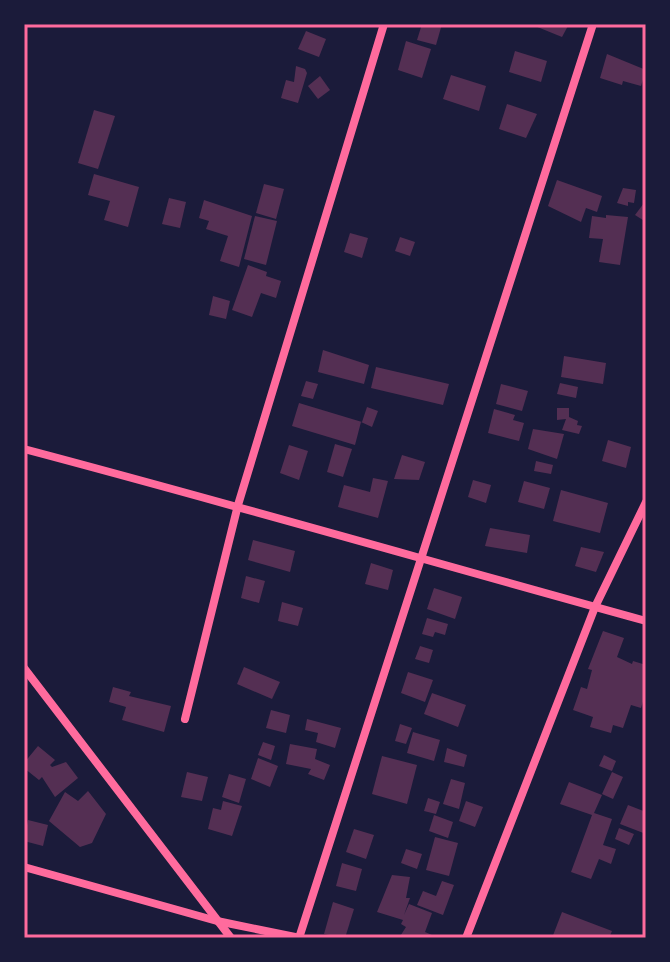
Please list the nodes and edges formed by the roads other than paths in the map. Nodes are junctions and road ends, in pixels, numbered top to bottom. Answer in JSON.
{"nodes":[{"id":1,"x":384,"y":24,"type":"edge"},
{"id":2,"x":593,"y":24,"type":"edge"},
{"id":3,"x":24,"y":449,"type":"edge"},
{"id":4,"x":646,"y":502,"type":"edge"},
{"id":5,"x":238,"y":505,"type":"junction"},
{"id":6,"x":422,"y":560,"type":"junction"},
{"id":7,"x":595,"y":607,"type":"junction"},
{"id":8,"x":646,"y":621,"type":"edge"},
{"id":9,"x":24,"y":668,"type":"edge"},
{"id":10,"x":185,"y":719,"type":"dead end"},
{"id":11,"x":24,"y":867,"type":"edge"},
{"id":12,"x":217,"y":921,"type":"junction"},
{"id":13,"x":231,"y":938,"type":"edge"},
{"id":14,"x":300,"y":938,"type":"edge"},
{"id":15,"x":466,"y":938,"type":"edge"}],
"edges":[{"from":1,"to":5,"type":"street"},
{"from":2,"to":6,"type":"street"},
{"from":3,"to":5,"type":"street"},
{"from":4,"to":7,"type":"street"},
{"from":5,"to":6,"type":"street"},
{"from":5,"to":10,"type":"street"},
{"from":6,"to":7,"type":"street"},
{"from":6,"to":14,"type":"street"},
{"from":7,"to":8,"type":"street"},
{"from":7,"to":15,"type":"street"},
{"from":9,"to":12,"type":"street"},
{"from":11,"to":12,"type":"street"},
{"from":12,"to":13,"type":"street"},
{"from":12,"to":14,"type":"street"}]}
